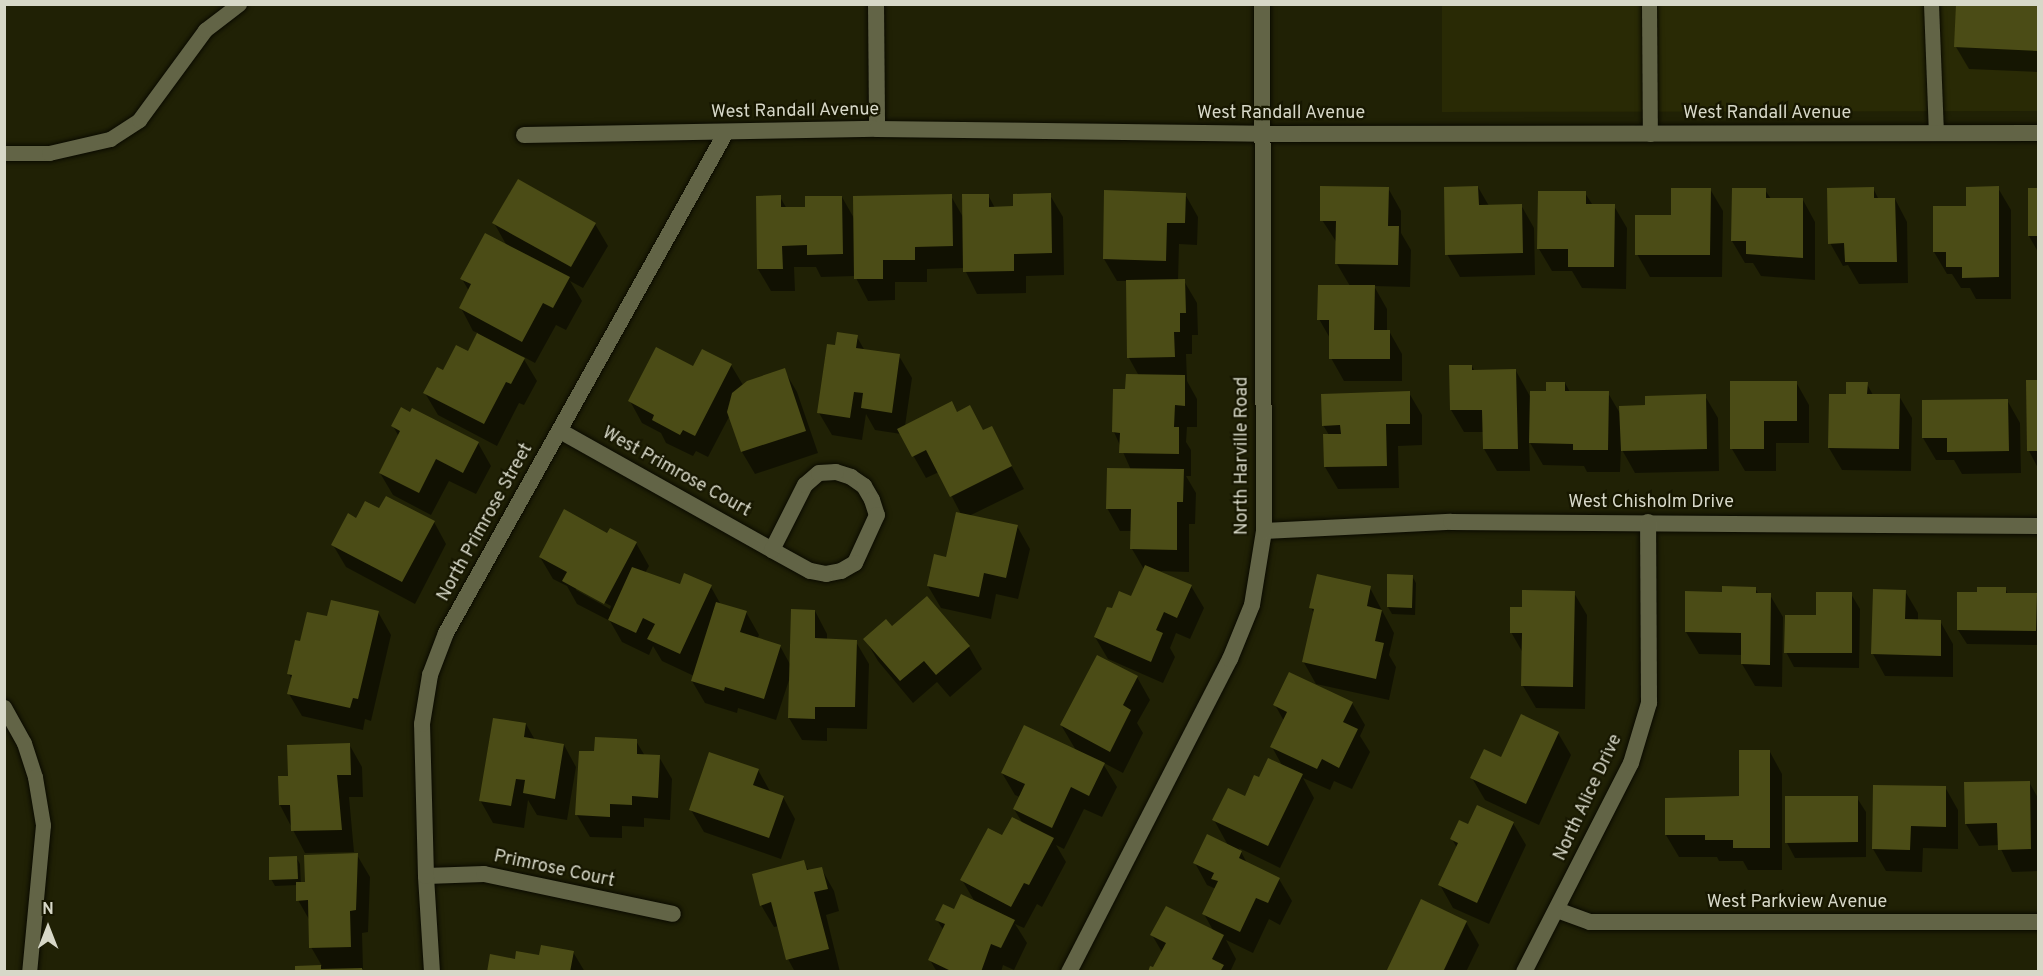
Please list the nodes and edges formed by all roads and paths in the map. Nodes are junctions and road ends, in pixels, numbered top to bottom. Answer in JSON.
{"nodes":[{"id":1,"x":239,"y":4,"type":"edge"},
{"id":2,"x":876,"y":4,"type":"edge"},
{"id":3,"x":1262,"y":4,"type":"edge"},
{"id":4,"x":1649,"y":4,"type":"edge"},
{"id":5,"x":1931,"y":4,"type":"edge"},
{"id":6,"x":877,"y":129,"type":"junction"},
{"id":7,"x":1936,"y":133,"type":"junction"},
{"id":8,"x":2038,"y":133,"type":"edge"},
{"id":9,"x":725,"y":134,"type":"junction"},
{"id":10,"x":1262,"y":134,"type":"junction"},
{"id":11,"x":1650,"y":134,"type":"junction"},
{"id":12,"x":524,"y":135,"type":"dead end"},
{"id":13,"x":4,"y":153,"type":"edge"},
{"id":14,"x":560,"y":431,"type":"junction"},
{"id":15,"x":1648,"y":522,"type":"junction"},
{"id":16,"x":2038,"y":526,"type":"edge"},
{"id":17,"x":1264,"y":531,"type":"junction"},
{"id":18,"x":772,"y":550,"type":"junction"},
{"id":19,"x":4,"y":707,"type":"edge"},
{"id":20,"x":426,"y":876,"type":"junction"},
{"id":21,"x":1557,"y":910,"type":"junction"},
{"id":22,"x":673,"y":914,"type":"dead end"},
{"id":23,"x":2038,"y":922,"type":"edge"},
{"id":24,"x":29,"y":972,"type":"edge"},
{"id":25,"x":432,"y":972,"type":"edge"},
{"id":26,"x":1069,"y":972,"type":"edge"},
{"id":27,"x":1524,"y":972,"type":"edge"}],
"edges":[{"from":1,"to":13,"type":"lane"},
{"from":2,"to":6,"type":"street"},
{"from":3,"to":10,"type":"street","name":"North Harville Road"},
{"from":4,"to":11,"type":"lane"},
{"from":5,"to":7,"type":"lane"},
{"from":6,"to":9,"type":"street","name":"West Randall Avenue"},
{"from":6,"to":10,"type":"street","name":"West Randall Avenue"},
{"from":7,"to":8,"type":"street","name":"West Randall Avenue"},
{"from":7,"to":11,"type":"street","name":"West Randall Avenue"},
{"from":9,"to":12,"type":"street","name":"West Randall Avenue"},
{"from":9,"to":14,"type":"street","name":"North Primrose Street"},
{"from":10,"to":11,"type":"street","name":"West Randall Avenue"},
{"from":10,"to":17,"type":"street","name":"North Harville Road"},
{"from":14,"to":18,"type":"street","name":"West Primrose Court"},
{"from":14,"to":20,"type":"street","name":"North Primrose Street"},
{"from":15,"to":16,"type":"street","name":"West Chisholm Drive"},
{"from":15,"to":17,"type":"street","name":"West Chisholm Drive"},
{"from":15,"to":21,"type":"street","name":"North Alice Drive"},
{"from":17,"to":26,"type":"street","name":"North Harville Road"},
{"from":18,"to":18,"type":"street","name":"West Primrose Court"},
{"from":19,"to":24,"type":"lane"},
{"from":20,"to":22,"type":"street","name":"Primrose Court"},
{"from":20,"to":25,"type":"street","name":"North Primrose Street"},
{"from":21,"to":23,"type":"street","name":"West Parkview Avenue"},
{"from":21,"to":27,"type":"street","name":"North Alice Drive"}]}
